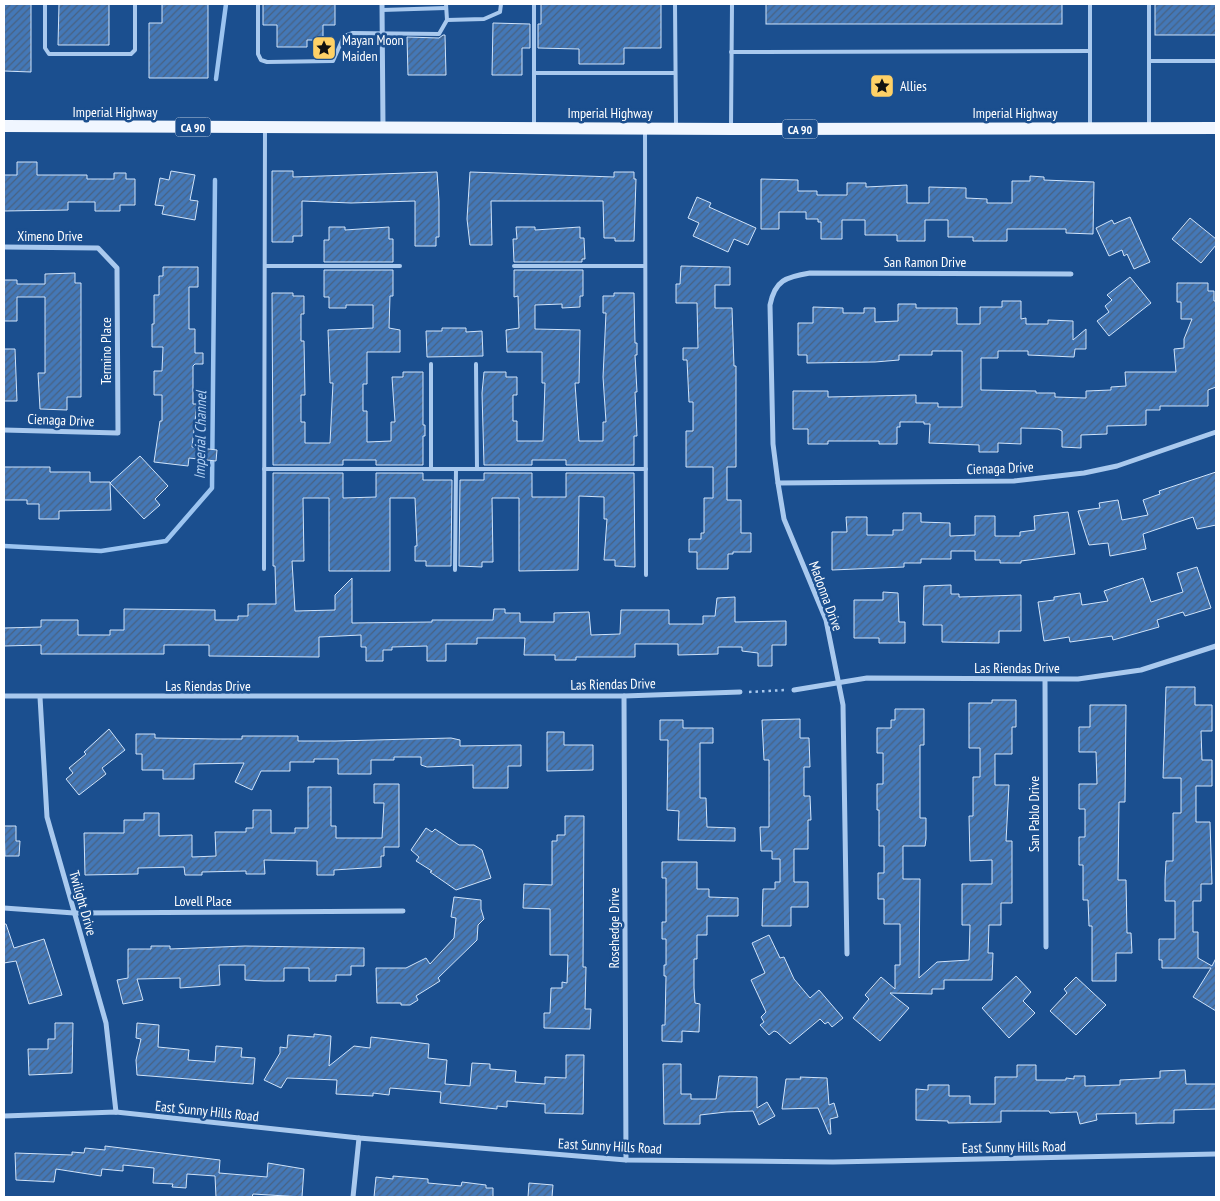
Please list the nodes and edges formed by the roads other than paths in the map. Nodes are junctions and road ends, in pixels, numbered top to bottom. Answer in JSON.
{"nodes":[{"id":1,"x":45,"y":4,"type":"edge"},
{"id":2,"x":135,"y":4,"type":"edge"},
{"id":3,"x":258,"y":4,"type":"edge"},
{"id":4,"x":501,"y":4,"type":"edge"},
{"id":5,"x":534,"y":4,"type":"edge"},
{"id":6,"x":675,"y":4,"type":"edge"},
{"id":7,"x":732,"y":4,"type":"edge"},
{"id":8,"x":1090,"y":4,"type":"edge"},
{"id":9,"x":1149,"y":4,"type":"edge"},
{"id":10,"x":446,"y":6,"type":"edge"},
{"id":11,"x":382,"y":7,"type":"edge"},
{"id":12,"x":447,"y":20,"type":"junction"},
{"id":13,"x":382,"y":33,"type":"junction"},
{"id":14,"x":1090,"y":51,"type":"junction"},
{"id":15,"x":731,"y":52,"type":"junction"},
{"id":16,"x":1149,"y":61,"type":"junction"},
{"id":17,"x":1216,"y":61,"type":"edge"},
{"id":18,"x":535,"y":73,"type":"junction"},
{"id":19,"x":675,"y":73,"type":"junction"},
{"id":20,"x":4,"y":126,"type":"edge"},
{"id":21,"x":265,"y":127,"type":"junction"},
{"id":22,"x":383,"y":127,"type":"junction"},
{"id":23,"x":534,"y":128,"type":"junction"},
{"id":24,"x":645,"y":128,"type":"junction"},
{"id":25,"x":676,"y":128,"type":"junction"},
{"id":26,"x":1090,"y":128,"type":"junction"},
{"id":27,"x":1149,"y":128,"type":"junction"},
{"id":28,"x":1216,"y":128,"type":"edge"},
{"id":29,"x":731,"y":129,"type":"junction"},
{"id":30,"x":4,"y":248,"type":"edge"},
{"id":31,"x":265,"y":266,"type":"junction"},
{"id":32,"x":400,"y":266,"type":"dead end"},
{"id":33,"x":514,"y":266,"type":"dead end"},
{"id":34,"x":645,"y":266,"type":"junction"},
{"id":35,"x":117,"y":268,"type":"joint"},
{"id":36,"x":1071,"y":274,"type":"dead end"},
{"id":37,"x":781,"y":281,"type":"joint"},
{"id":38,"x":432,"y":364,"type":"dead end"},
{"id":39,"x":476,"y":364,"type":"dead end"},
{"id":40,"x":4,"y":430,"type":"edge"},
{"id":41,"x":1216,"y":432,"type":"edge"},
{"id":42,"x":118,"y":433,"type":"joint"},
{"id":43,"x":264,"y":469,"type":"junction"},
{"id":44,"x":432,"y":469,"type":"junction"},
{"id":45,"x":456,"y":469,"type":"junction"},
{"id":46,"x":477,"y":469,"type":"junction"},
{"id":47,"x":646,"y":469,"type":"junction"},
{"id":48,"x":778,"y":483,"type":"junction"},
{"id":49,"x":264,"y":569,"type":"dead end"},
{"id":50,"x":455,"y":570,"type":"dead end"},
{"id":51,"x":646,"y":575,"type":"dead end"},
{"id":52,"x":1216,"y":646,"type":"edge"},
{"id":53,"x":1045,"y":680,"type":"junction"},
{"id":54,"x":839,"y":682,"type":"junction"},
{"id":55,"x":794,"y":690,"type":"road end"},
{"id":56,"x":740,"y":692,"type":"road end"},
{"id":57,"x":4,"y":696,"type":"edge"},
{"id":58,"x":624,"y":696,"type":"junction"},
{"id":59,"x":40,"y":697,"type":"junction"},
{"id":60,"x":4,"y":908,"type":"edge"},
{"id":61,"x":403,"y":911,"type":"dead end"},
{"id":62,"x":74,"y":913,"type":"junction"},
{"id":63,"x":1046,"y":947,"type":"dead end"},
{"id":64,"x":847,"y":954,"type":"dead end"},
{"id":65,"x":116,"y":1112,"type":"junction"},
{"id":66,"x":4,"y":1116,"type":"edge"},
{"id":67,"x":359,"y":1138,"type":"junction"},
{"id":68,"x":1216,"y":1154,"type":"edge"},
{"id":69,"x":626,"y":1160,"type":"junction"},
{"id":70,"x":352,"y":1197,"type":"edge"}],
"edges":[{"from":1,"to":2,"type":"lane"},
{"from":3,"to":13,"type":"lane"},
{"from":4,"to":12,"type":"lane"},
{"from":5,"to":18,"type":"lane"},
{"from":6,"to":19,"type":"lane"},
{"from":7,"to":15,"type":"lane"},
{"from":8,"to":14,"type":"lane"},
{"from":9,"to":16,"type":"lane"},
{"from":10,"to":11,"type":"lane"},
{"from":10,"to":12,"type":"lane"},
{"from":11,"to":13,"type":"street"},
{"from":12,"to":13,"type":"lane"},
{"from":13,"to":22,"type":"street"},
{"from":14,"to":15,"type":"lane"},
{"from":14,"to":26,"type":"lane"},
{"from":15,"to":29,"type":"lane"},
{"from":16,"to":17,"type":"lane"},
{"from":16,"to":27,"type":"lane"},
{"from":18,"to":19,"type":"lane"},
{"from":18,"to":23,"type":"lane"},
{"from":19,"to":25,"type":"lane"},
{"from":20,"to":21,"type":"main road","name":"Imperial Highway","number":"CA 90"},
{"from":21,"to":22,"type":"main road","name":"Imperial Highway","number":"CA 90"},
{"from":21,"to":31,"type":"lane"},
{"from":22,"to":23,"type":"main road","name":"Imperial Highway","number":"CA 90"},
{"from":23,"to":24,"type":"main road","name":"Imperial Highway","number":"CA 90"},
{"from":24,"to":25,"type":"main road","name":"Imperial Highway","number":"CA 90"},
{"from":24,"to":34,"type":"lane"},
{"from":25,"to":29,"type":"main road","name":"Imperial Highway","number":"CA 90"},
{"from":26,"to":27,"type":"main road","name":"Imperial Highway","number":"CA 90"},
{"from":26,"to":29,"type":"main road","name":"Imperial Highway","number":"CA 90"},
{"from":27,"to":28,"type":"main road","name":"Imperial Highway","number":"CA 90"},
{"from":30,"to":35,"type":"street","name":"Ximeno Drive"},
{"from":31,"to":32,"type":"lane"},
{"from":31,"to":43,"type":"lane"},
{"from":33,"to":34,"type":"lane"},
{"from":34,"to":47,"type":"lane"},
{"from":35,"to":42,"type":"street","name":"Termino Place"},
{"from":36,"to":37,"type":"street","name":"San Ramon Drive"},
{"from":37,"to":48,"type":"street","name":"Madonna Drive"},
{"from":38,"to":44,"type":"lane"},
{"from":39,"to":46,"type":"lane"},
{"from":40,"to":42,"type":"street","name":"Cienaga Drive"},
{"from":41,"to":48,"type":"street","name":"Cienaga Drive"},
{"from":43,"to":44,"type":"lane"},
{"from":43,"to":49,"type":"lane"},
{"from":44,"to":45,"type":"lane"},
{"from":45,"to":46,"type":"lane"},
{"from":45,"to":50,"type":"lane"},
{"from":46,"to":47,"type":"lane"},
{"from":47,"to":51,"type":"lane"},
{"from":48,"to":54,"type":"street","name":"Madonna Drive"},
{"from":52,"to":53,"type":"street","name":"Las Riendas Drive"},
{"from":53,"to":54,"type":"street","name":"Las Riendas Drive"},
{"from":53,"to":63,"type":"street","name":"San Pablo Drive"},
{"from":54,"to":55,"type":"street","name":"Las Riendas Drive"},
{"from":54,"to":64,"type":"street","name":"Madonna Drive"},
{"from":56,"to":58,"type":"street","name":"Las Riendas Drive"},
{"from":57,"to":59,"type":"street","name":"Las Riendas Drive"},
{"from":58,"to":59,"type":"street","name":"Las Riendas Drive"},
{"from":58,"to":69,"type":"street","name":"Rosehedge Drive"},
{"from":59,"to":62,"type":"street","name":"Twilight Drive"},
{"from":60,"to":62,"type":"street","name":"Lovell Place"},
{"from":61,"to":62,"type":"street","name":"Lovell Place"},
{"from":62,"to":65,"type":"street","name":"Twilight Drive"},
{"from":65,"to":66,"type":"street","name":"East Sunny Hills Road"},
{"from":65,"to":67,"type":"street","name":"East Sunny Hills Road"},
{"from":67,"to":69,"type":"street","name":"East Sunny Hills Road"},
{"from":67,"to":70,"type":"street"},
{"from":68,"to":69,"type":"street","name":"East Sunny Hills Road"}]}
